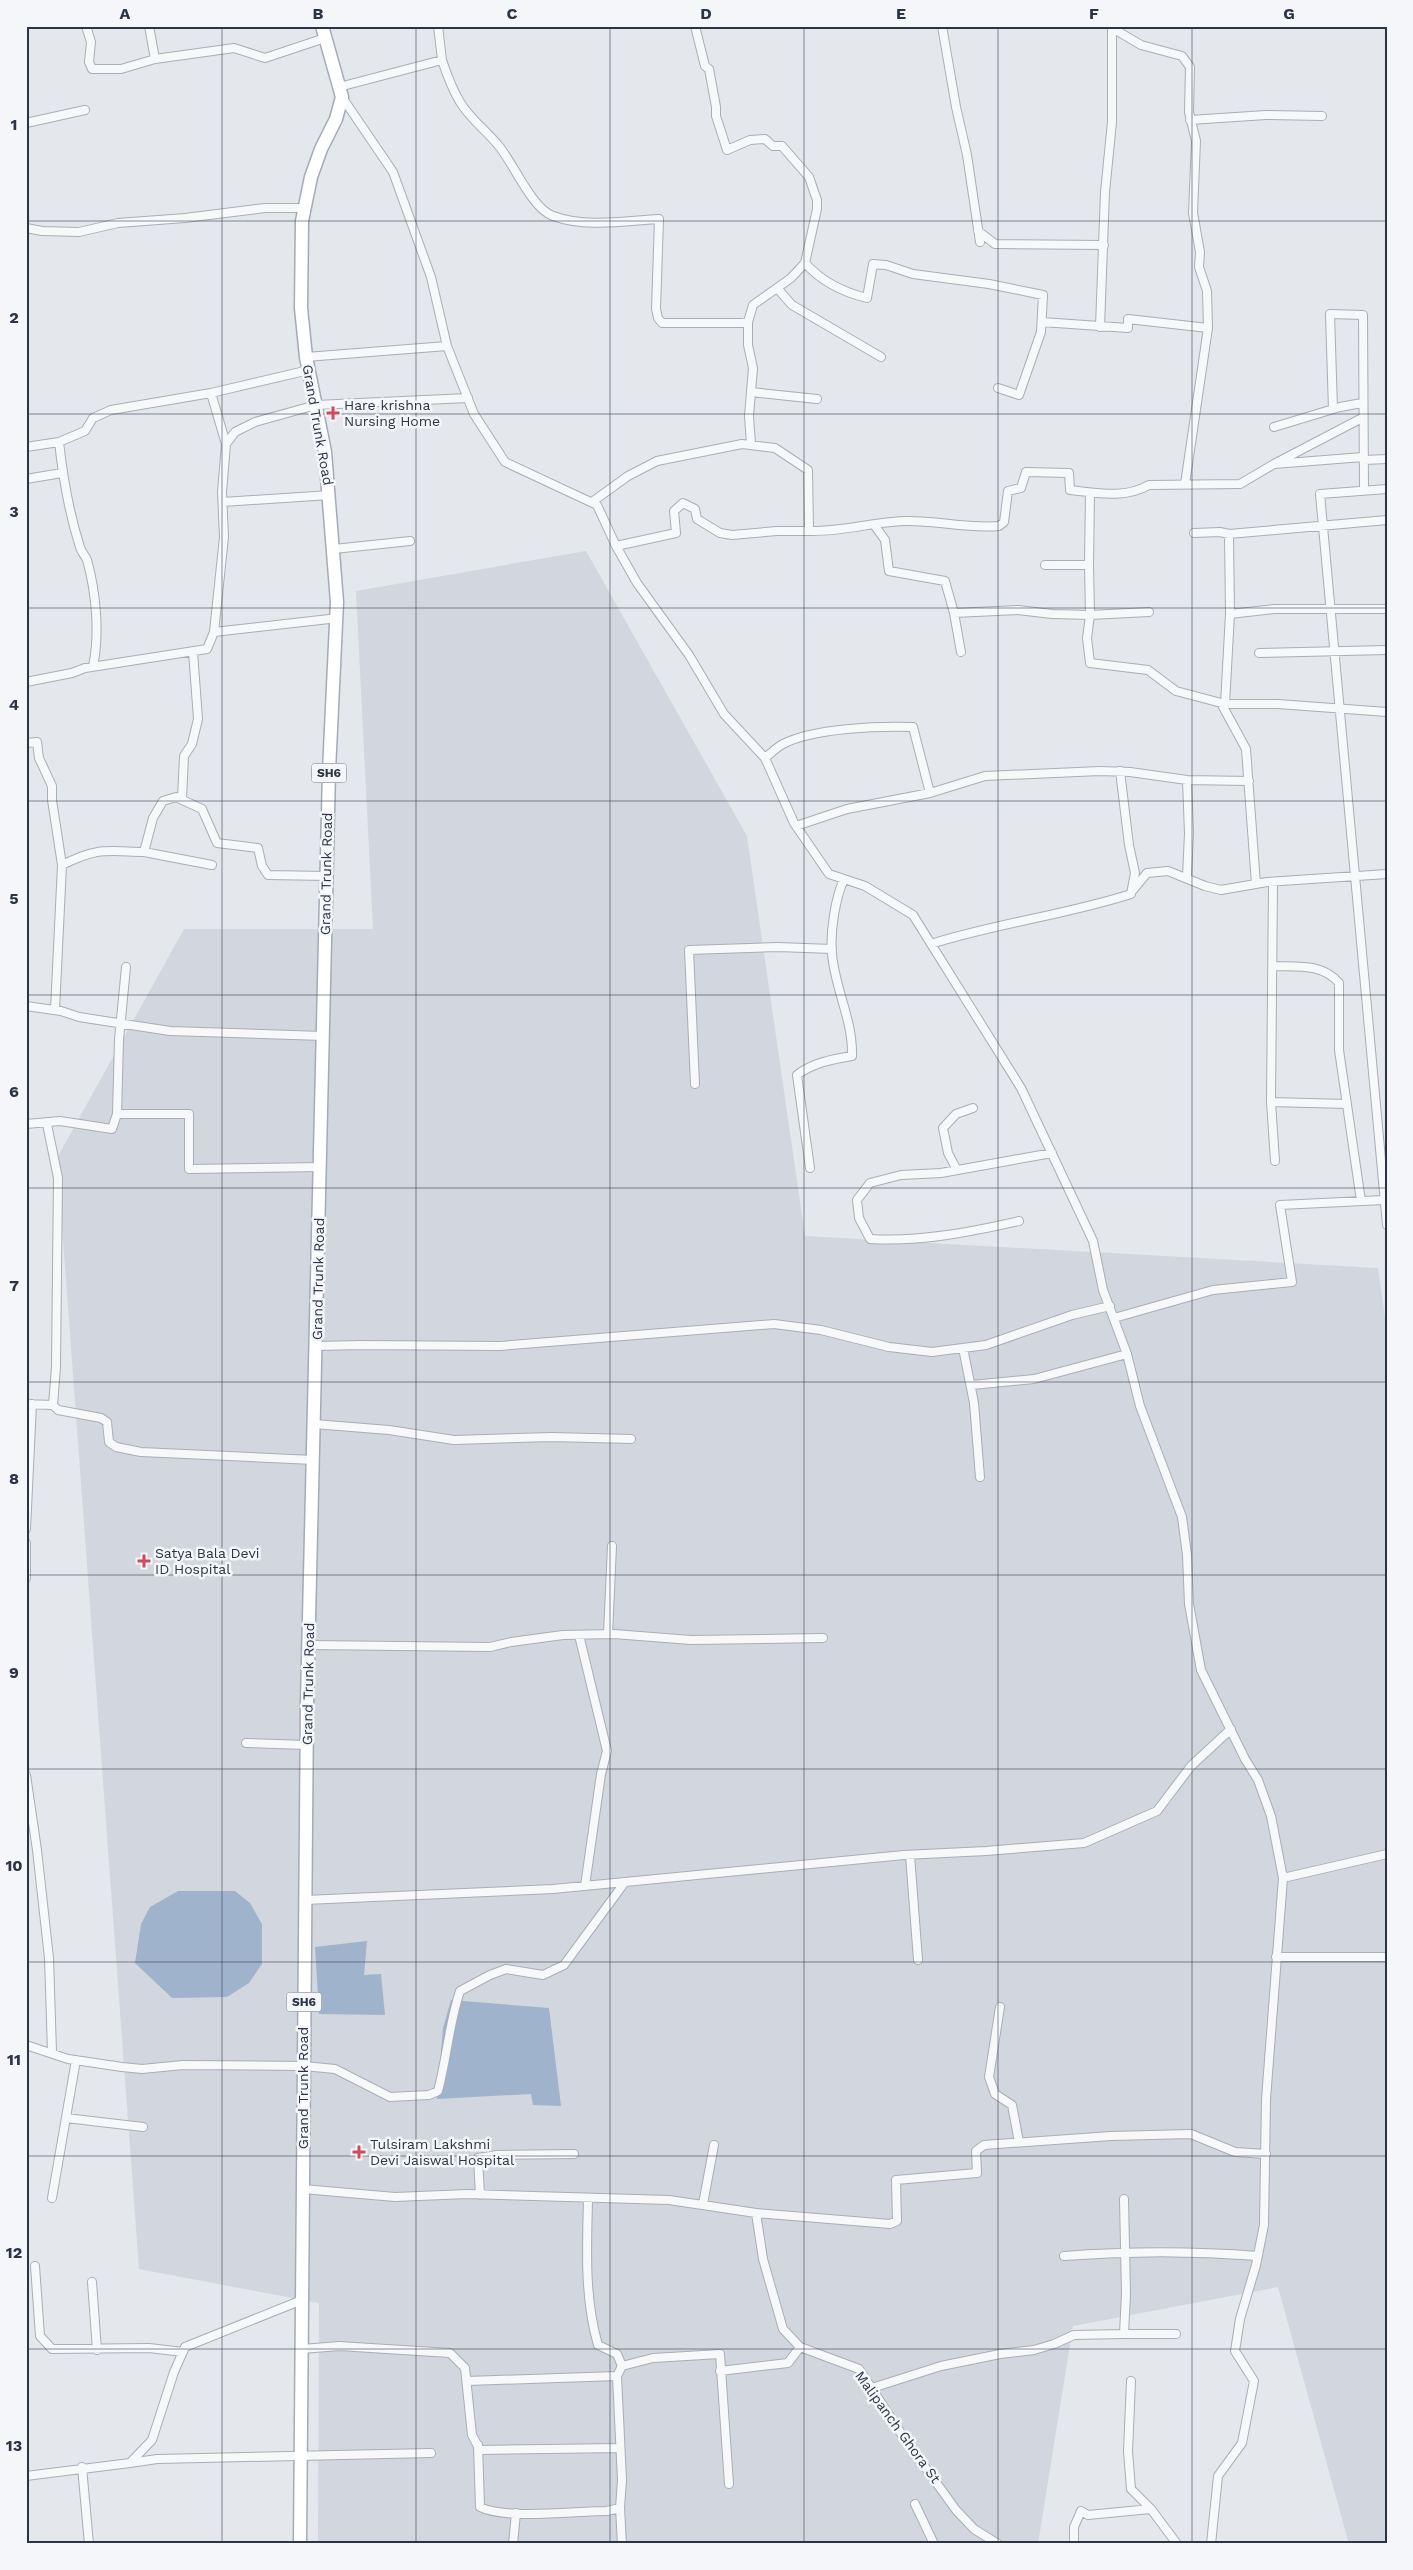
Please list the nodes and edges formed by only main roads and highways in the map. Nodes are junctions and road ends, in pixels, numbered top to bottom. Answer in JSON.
{"nodes":[{"id":1,"x":324,"y":32,"type":"edge"},
{"id":2,"x":300,"y":2544,"type":"edge"}],
"edges":[{"from":1,"to":2,"type":"main road","name":"Grand Trunk Road","number":"SH6"}]}
